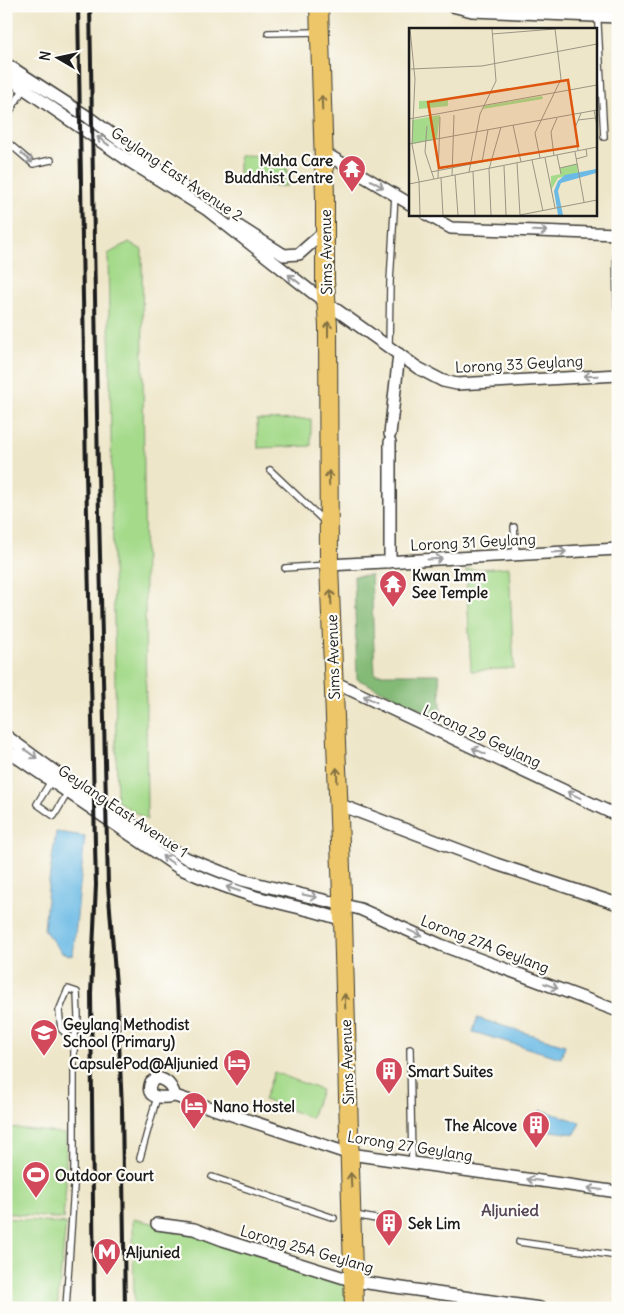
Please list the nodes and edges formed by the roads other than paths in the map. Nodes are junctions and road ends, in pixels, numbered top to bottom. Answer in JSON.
{"nodes":[{"id":1,"x":319,"y":6,"type":"edge"},
{"id":2,"x":452,"y":6,"type":"edge"},
{"id":3,"x":597,"y":11,"type":"edge"},
{"id":4,"x":618,"y":17,"type":"edge"},
{"id":5,"x":320,"y":32,"type":"junction"},
{"id":6,"x":268,"y":33,"type":"dead end"},
{"id":7,"x":6,"y":64,"type":"edge"},
{"id":8,"x":6,"y":76,"type":"edge"},
{"id":9,"x":24,"y":88,"type":"junction"},
{"id":10,"x":6,"y":118,"type":"edge"},
{"id":11,"x":604,"y":137,"type":"dead end"},
{"id":12,"x":6,"y":141,"type":"edge"},
{"id":13,"x":323,"y":152,"type":"junction"},
{"id":14,"x":50,"y":160,"type":"dead end"},
{"id":15,"x":395,"y":195,"type":"junction"},
{"id":16,"x":409,"y":203,"type":"edge"},
{"id":17,"x":428,"y":215,"type":"edge"},
{"id":18,"x":325,"y":230,"type":"junction"},
{"id":19,"x":617,"y":234,"type":"edge"},
{"id":20,"x":327,"y":302,"type":"junction"},
{"id":21,"x":617,"y":308,"type":"edge"},
{"id":22,"x":394,"y":351,"type":"junction"},
{"id":23,"x":618,"y":375,"type":"edge"},
{"id":24,"x":270,"y":470,"type":"dead end"},
{"id":25,"x":329,"y":527,"type":"junction"},
{"id":26,"x":514,"y":527,"type":"dead end"},
{"id":27,"x":618,"y":549,"type":"edge"},
{"id":28,"x":516,"y":554,"type":"junction"},
{"id":29,"x":390,"y":562,"type":"junction"},
{"id":30,"x":329,"y":565,"type":"junction"},
{"id":31,"x":285,"y":568,"type":"dead end"},
{"id":32,"x":334,"y":682,"type":"junction"},
{"id":33,"x":6,"y":736,"type":"edge"},
{"id":34,"x":6,"y":750,"type":"edge"},
{"id":35,"x":54,"y":777,"type":"junction"},
{"id":36,"x":71,"y":788,"type":"junction"},
{"id":37,"x":338,"y":804,"type":"junction"},
{"id":38,"x":618,"y":816,"type":"edge"},
{"id":39,"x":618,"y":904,"type":"edge"},
{"id":40,"x":343,"y":912,"type":"junction"},
{"id":41,"x":618,"y":1011,"type":"edge"},
{"id":42,"x":74,"y":1041,"type":"junction"},
{"id":43,"x":410,"y":1049,"type":"dead end"},
{"id":44,"x":175,"y":1096,"type":"junction"},
{"id":45,"x":157,"y":1097,"type":"junction"},
{"id":46,"x":350,"y":1154,"type":"junction"},
{"id":47,"x":140,"y":1158,"type":"dead end"},
{"id":48,"x":412,"y":1163,"type":"junction"},
{"id":49,"x":212,"y":1177,"type":"dead end"},
{"id":50,"x":618,"y":1192,"type":"edge"},
{"id":51,"x":353,"y":1215,"type":"junction"},
{"id":52,"x":334,"y":1218,"type":"dead end"},
{"id":53,"x":386,"y":1221,"type":"dead end"},
{"id":54,"x":157,"y":1224,"type":"dead end"},
{"id":55,"x":519,"y":1242,"type":"dead end"},
{"id":56,"x":618,"y":1256,"type":"edge"},
{"id":57,"x":354,"y":1281,"type":"junction"},
{"id":58,"x":66,"y":1308,"type":"edge"},
{"id":59,"x":354,"y":1308,"type":"edge"},
{"id":60,"x":540,"y":1308,"type":"edge"}],
"edges":[{"from":1,"to":5,"type":"main road","name":"Sims Avenue"},
{"from":2,"to":3,"type":"street"},
{"from":3,"to":4,"type":"street"},
{"from":3,"to":11,"type":"lane"},
{"from":5,"to":6,"type":"lane"},
{"from":13,"to":5,"type":"main road","name":"Sims Avenue","one_way":true},
{"from":7,"to":18,"type":"street","name":"Geylang East Avenue 2"},
{"from":8,"to":9,"type":"street","name":"Geylang East Avenue 2"},
{"from":9,"to":10,"type":"lane"},
{"from":20,"to":9,"type":"street","name":"Geylang East Avenue 2","one_way":true},
{"from":12,"to":14,"type":"lane","one_way":true},
{"from":13,"to":15,"type":"street","one_way":true},
{"from":13,"to":18,"type":"main road","name":"Sims Avenue"},
{"from":15,"to":16,"type":"street"},
{"from":15,"to":22,"type":"lane"},
{"from":17,"to":19,"type":"street","one_way":true},
{"from":18,"to":20,"type":"main road","name":"Sims Avenue"},
{"from":19,"to":21,"type":"lane"},
{"from":20,"to":22,"type":"street","name":"Lorong 33 Geylang"},
{"from":25,"to":20,"type":"main road","name":"Sims Avenue","one_way":true},
{"from":23,"to":22,"type":"street","name":"Lorong 33 Geylang","one_way":true},
{"from":22,"to":29,"type":"street"},
{"from":24,"to":25,"type":"lane"},
{"from":25,"to":30,"type":"main road","name":"Sims Avenue"},
{"from":26,"to":28,"type":"lane"},
{"from":28,"to":27,"type":"street","name":"Lorong 31 Geylang","one_way":true},
{"from":29,"to":28,"type":"street","name":"Lorong 31 Geylang","one_way":true},
{"from":29,"to":30,"type":"street","name":"Lorong 31 Geylang"},
{"from":30,"to":31,"type":"lane"},
{"from":32,"to":30,"type":"main road","name":"Sims Avenue","one_way":true},
{"from":37,"to":32,"type":"main road","name":"Sims Avenue","one_way":true},
{"from":38,"to":32,"type":"street","name":"Lorong 29 Geylang","one_way":true},
{"from":33,"to":35,"type":"street","name":"Geylang East Avenue 1","one_way":true},
{"from":34,"to":35,"type":"street","name":"Geylang East Avenue 1"},
{"from":35,"to":36,"type":"street","name":"Geylang East Avenue 1"},
{"from":35,"to":36,"type":"lane"},
{"from":36,"to":40,"type":"street","name":"Geylang East Avenue 1","one_way":true},
{"from":40,"to":36,"type":"street","name":"Geylang East Avenue 1","one_way":true},
{"from":37,"to":39,"type":"street"},
{"from":37,"to":40,"type":"main road","name":"Sims Avenue"},
{"from":40,"to":41,"type":"street","name":"Lorong 27A Geylang","one_way":true},
{"from":46,"to":40,"type":"main road","name":"Sims Avenue","one_way":true},
{"from":42,"to":42,"type":"lane"},
{"from":42,"to":58,"type":"lane"},
{"from":43,"to":48,"type":"lane"},
{"from":44,"to":45,"type":"street","name":"Lorong 27 Geylang"},
{"from":44,"to":45,"type":"street","name":"Lorong 27 Geylang"},
{"from":44,"to":46,"type":"street","name":"Lorong 27 Geylang"},
{"from":45,"to":47,"type":"lane"},
{"from":46,"to":48,"type":"street","name":"Lorong 27 Geylang"},
{"from":51,"to":46,"type":"main road","name":"Sims Avenue","one_way":true},
{"from":50,"to":48,"type":"street","name":"Lorong 27 Geylang","one_way":true},
{"from":49,"to":52,"type":"lane"},
{"from":51,"to":53,"type":"lane"},
{"from":51,"to":57,"type":"main road","name":"Sims Avenue"},
{"from":54,"to":57,"type":"street","name":"Lorong 25A Geylang"},
{"from":55,"to":56,"type":"lane"},
{"from":57,"to":59,"type":"main road","name":"Sims Avenue"},
{"from":57,"to":60,"type":"street","name":"Lorong 25A Geylang"}]}
